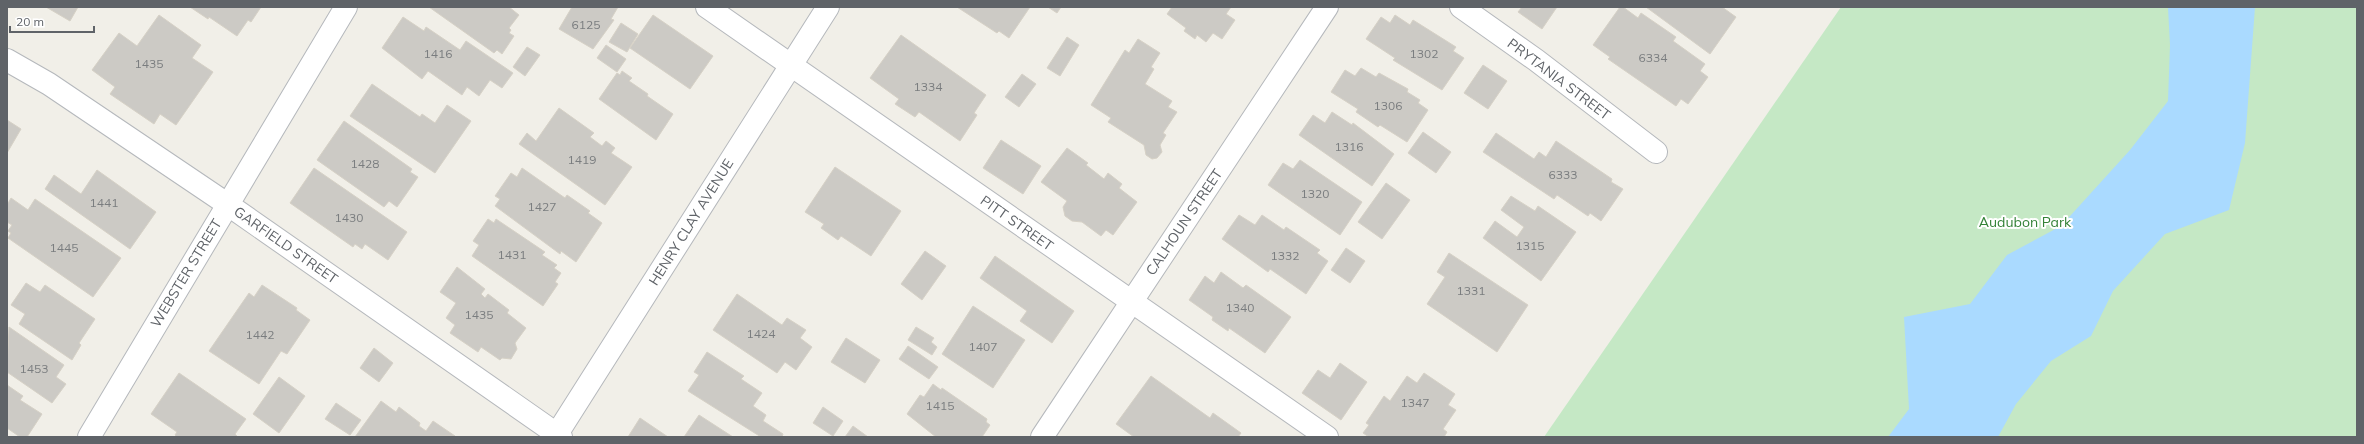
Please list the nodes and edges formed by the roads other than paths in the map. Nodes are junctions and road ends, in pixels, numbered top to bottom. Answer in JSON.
{"nodes":[{"id":1,"x":346,"y":7,"type":"edge"},
{"id":2,"x":707,"y":7,"type":"edge"},
{"id":3,"x":828,"y":7,"type":"edge"},
{"id":4,"x":1328,"y":7,"type":"edge"},
{"id":5,"x":1461,"y":7,"type":"edge"},
{"id":6,"x":7,"y":60,"type":"edge"},
{"id":7,"x":791,"y":64,"type":"junction"},
{"id":8,"x":1656,"y":152,"type":"dead end"},
{"id":9,"x":227,"y":204,"type":"junction"},
{"id":10,"x":1131,"y":302,"type":"junction"},
{"id":11,"x":558,"y":436,"type":"edge"},
{"id":12,"x":89,"y":437,"type":"edge"},
{"id":13,"x":1042,"y":437,"type":"edge"},
{"id":14,"x":1328,"y":437,"type":"edge"}],
"edges":[{"from":1,"to":9,"type":"street","name":"WEBSTER STREET"},
{"from":2,"to":7,"type":"street","name":"PITT STREET"},
{"from":3,"to":7,"type":"street","name":"HENRY CLAY AVENUE"},
{"from":4,"to":10,"type":"street","name":"CALHOUN STREET"},
{"from":5,"to":8,"type":"street","name":"PRYTANIA STREET"},
{"from":6,"to":9,"type":"street","name":"GARFIELD STREET"},
{"from":7,"to":10,"type":"street","name":"PITT STREET"},
{"from":7,"to":11,"type":"street","name":"HENRY CLAY AVENUE"},
{"from":9,"to":11,"type":"street","name":"GARFIELD STREET"},
{"from":9,"to":12,"type":"street","name":"WEBSTER STREET"},
{"from":10,"to":13,"type":"street","name":"CALHOUN STREET"},
{"from":10,"to":14,"type":"street","name":"PITT STREET"}]}
